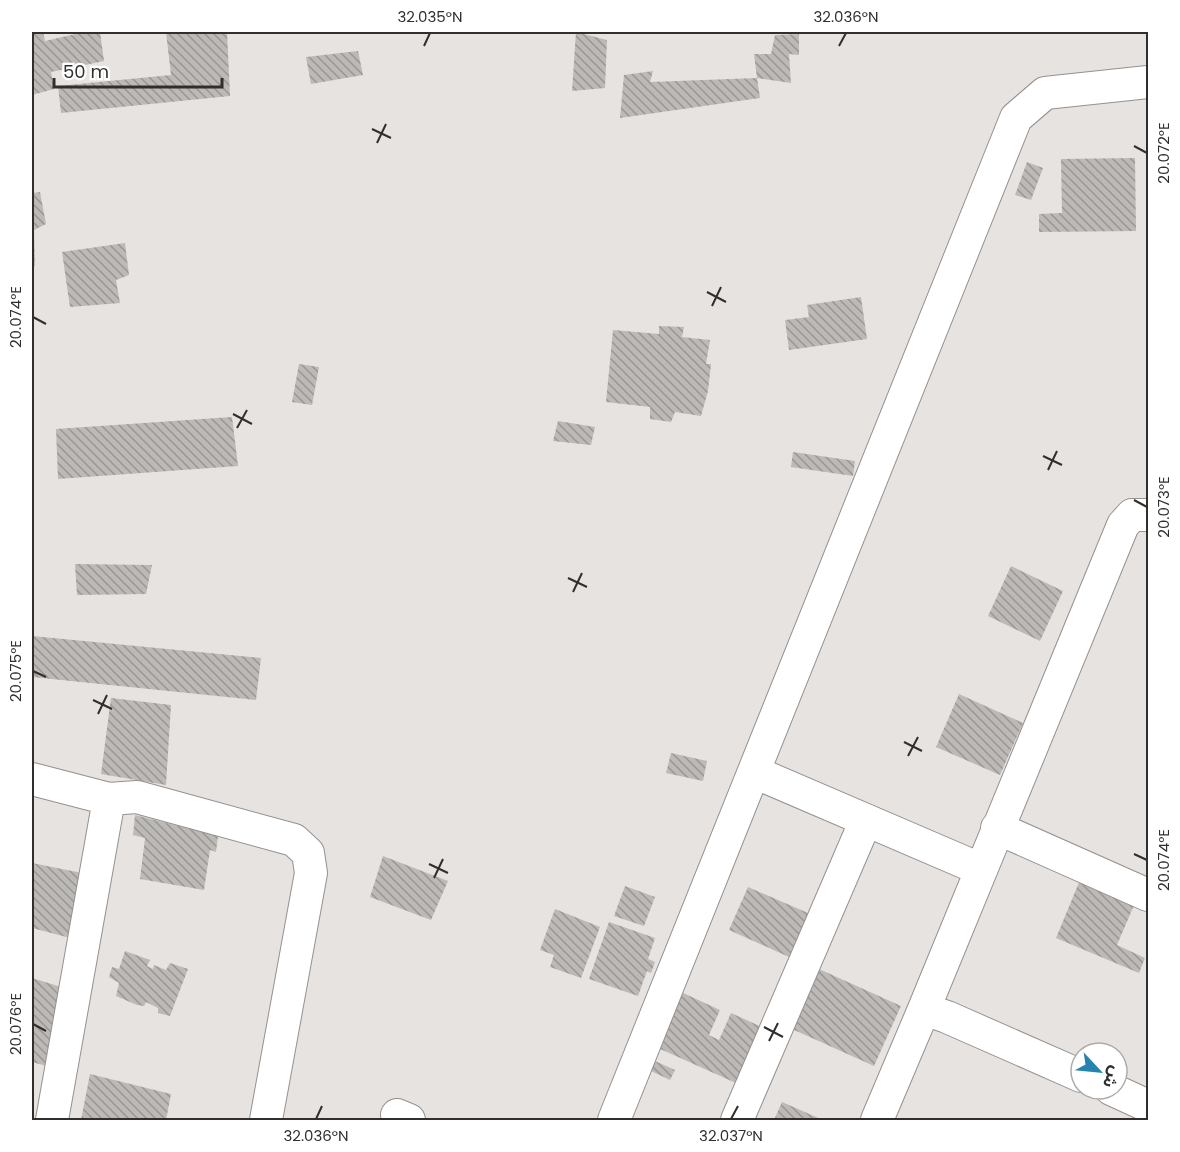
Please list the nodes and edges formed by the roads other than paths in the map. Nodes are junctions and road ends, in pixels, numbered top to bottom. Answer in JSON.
{"nodes":[{"id":1,"x":1149,"y":82,"type":"edge"},
{"id":2,"x":1149,"y":515,"type":"edge"},
{"id":3,"x":754,"y":772,"type":"junction"},
{"id":4,"x":32,"y":779,"type":"edge"},
{"id":5,"x":109,"y":798,"type":"junction"},
{"id":6,"x":866,"y":820,"type":"junction"},
{"id":7,"x":997,"y":828,"type":"junction"},
{"id":8,"x":980,"y":869,"type":"junction"},
{"id":9,"x":1149,"y":895,"type":"edge"},
{"id":10,"x":924,"y":1009,"type":"junction"},
{"id":11,"x":1069,"y":1071,"type":"edge"},
{"id":12,"x":1129,"y":1097,"type":"edge"},
{"id":13,"x":1149,"y":1106,"type":"edge"},
{"id":14,"x":52,"y":1120,"type":"edge"},
{"id":15,"x":266,"y":1120,"type":"edge"},
{"id":16,"x":614,"y":1120,"type":"edge"},
{"id":17,"x":737,"y":1120,"type":"edge"},
{"id":18,"x":877,"y":1120,"type":"edge"}],
"edges":[{"from":1,"to":3,"type":"street"},
{"from":2,"to":7,"type":"street"},
{"from":3,"to":6,"type":"street"},
{"from":3,"to":16,"type":"street"},
{"from":4,"to":5,"type":"street"},
{"from":5,"to":14,"type":"street"},
{"from":5,"to":15,"type":"street"},
{"from":6,"to":8,"type":"street"},
{"from":6,"to":17,"type":"street"},
{"from":7,"to":8,"type":"street"},
{"from":7,"to":9,"type":"street"},
{"from":8,"to":10,"type":"street"},
{"from":10,"to":11,"type":"street"},
{"from":10,"to":18,"type":"street"},
{"from":12,"to":13,"type":"street"}]}
